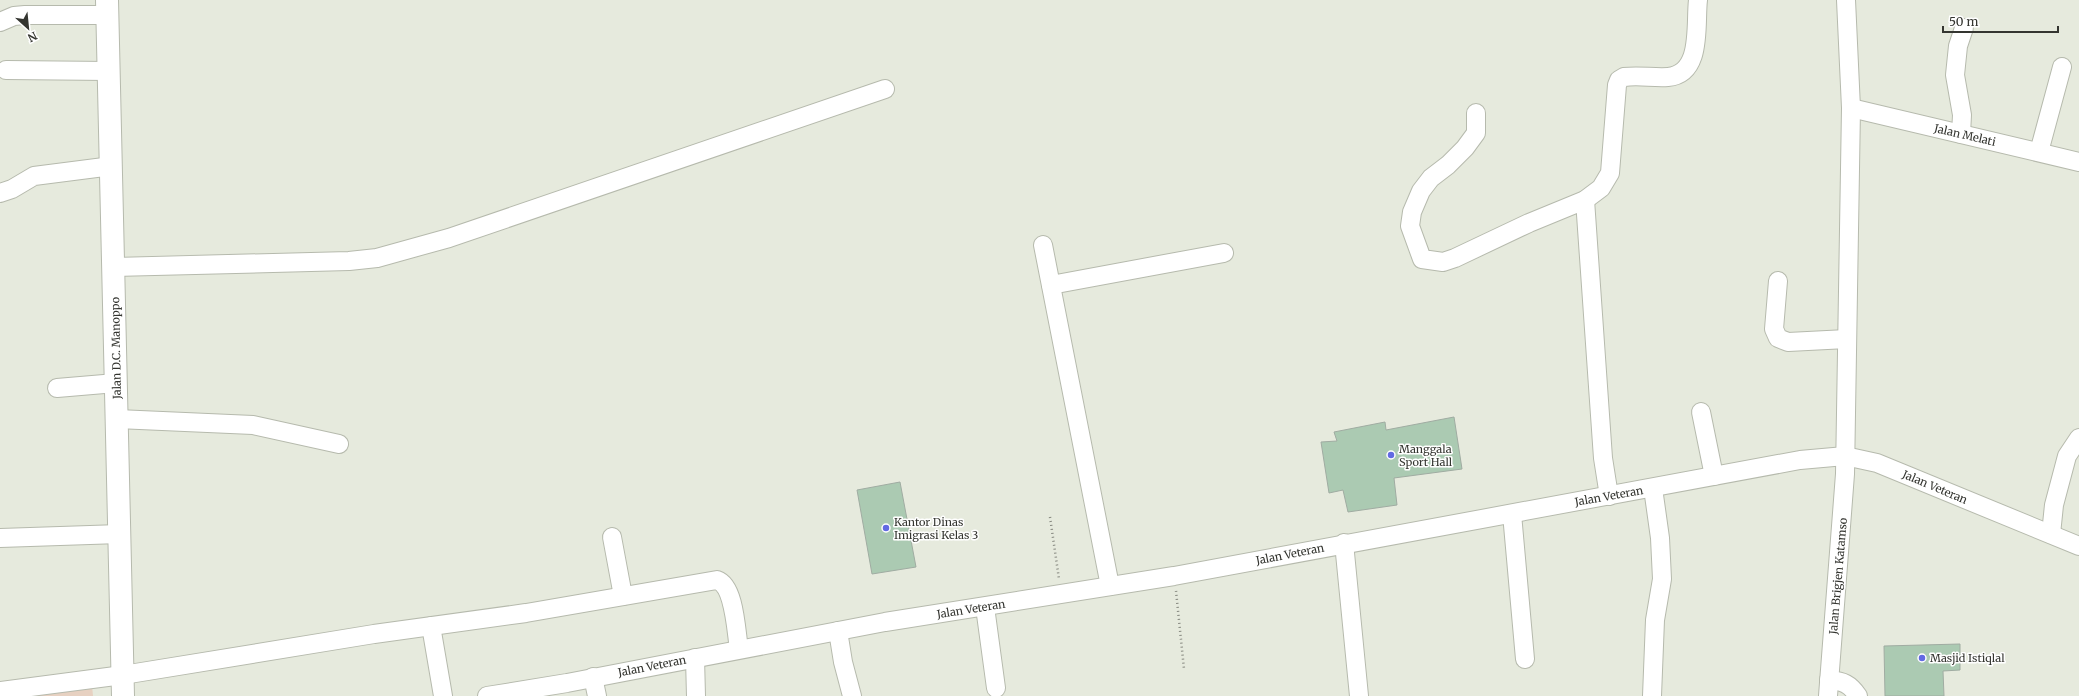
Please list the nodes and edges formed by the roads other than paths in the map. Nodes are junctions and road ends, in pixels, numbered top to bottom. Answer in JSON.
{"nodes":[{"id":1,"x":1698,"y":0,"type":"edge"},
{"id":2,"x":1846,"y":0,"type":"edge"},
{"id":3,"x":107,"y":8,"type":"edge"},
{"id":4,"x":0,"y":22,"type":"edge"},
{"id":5,"x":1964,"y":28,"type":"dead end"},
{"id":6,"x":2062,"y":67,"type":"dead end"},
{"id":7,"x":6,"y":70,"type":"dead end"},
{"id":8,"x":109,"y":71,"type":"junction"},
{"id":9,"x":886,"y":89,"type":"dead end"},
{"id":10,"x":1851,"y":108,"type":"junction"},
{"id":11,"x":1476,"y":113,"type":"dead end"},
{"id":12,"x":1961,"y":134,"type":"junction"},
{"id":13,"x":2039,"y":152,"type":"junction"},
{"id":14,"x":2079,"y":162,"type":"edge"},
{"id":15,"x":112,"y":166,"type":"junction"},
{"id":16,"x":0,"y":193,"type":"edge"},
{"id":17,"x":1584,"y":200,"type":"junction"},
{"id":18,"x":1043,"y":245,"type":"dead end"},
{"id":19,"x":1224,"y":253,"type":"dead end"},
{"id":20,"x":114,"y":266,"type":"junction"},
{"id":21,"x":1778,"y":281,"type":"dead end"},
{"id":22,"x":1051,"y":285,"type":"junction"},
{"id":23,"x":1847,"y":339,"type":"junction"},
{"id":24,"x":116,"y":383,"type":"junction"},
{"id":25,"x":57,"y":388,"type":"dead end"},
{"id":26,"x":1701,"y":412,"type":"dead end"},
{"id":27,"x":117,"y":419,"type":"junction"},
{"id":28,"x":2079,"y":438,"type":"edge"},
{"id":29,"x":339,"y":444,"type":"dead end"},
{"id":30,"x":1845,"y":456,"type":"junction"},
{"id":31,"x":1714,"y":476,"type":"junction"},
{"id":32,"x":1653,"y":488,"type":"junction"},
{"id":33,"x":1609,"y":496,"type":"junction"},
{"id":34,"x":1512,"y":514,"type":"junction"},
{"id":35,"x":120,"y":534,"type":"junction"},
{"id":36,"x":2051,"y":534,"type":"junction"},
{"id":37,"x":612,"y":537,"type":"dead end"},
{"id":38,"x":0,"y":538,"type":"edge"},
{"id":39,"x":1344,"y":543,"type":"junction"},
{"id":40,"x":2079,"y":546,"type":"edge"},
{"id":41,"x":1110,"y":586,"type":"junction"},
{"id":42,"x":623,"y":596,"type":"junction"},
{"id":43,"x":985,"y":607,"type":"junction"},
{"id":44,"x":431,"y":626,"type":"junction"},
{"id":45,"x":838,"y":630,"type":"junction"},
{"id":46,"x":739,"y":649,"type":"junction"},
{"id":47,"x":695,"y":658,"type":"junction"},
{"id":48,"x":1525,"y":659,"type":"dead end"},
{"id":49,"x":593,"y":677,"type":"junction"},
{"id":50,"x":123,"y":686,"type":"edge"},
{"id":51,"x":996,"y":688,"type":"dead end"},
{"id":52,"x":1828,"y":688,"type":"edge"},
{"id":53,"x":0,"y":691,"type":"edge"},
{"id":54,"x":444,"y":696,"type":"edge"},
{"id":55,"x":487,"y":696,"type":"edge"},
{"id":56,"x":597,"y":696,"type":"edge"},
{"id":57,"x":696,"y":696,"type":"edge"},
{"id":58,"x":852,"y":696,"type":"edge"},
{"id":59,"x":1359,"y":696,"type":"edge"},
{"id":60,"x":1652,"y":696,"type":"edge"},
{"id":61,"x":1858,"y":696,"type":"edge"}],
"edges":[{"from":1,"to":17,"type":"street"},
{"from":2,"to":10,"type":"street","name":"Jalan Brigjen Katamso"},
{"from":3,"to":4,"type":"street"},
{"from":3,"to":8,"type":"highway","name":"Jalan D.C. Manoppo"},
{"from":5,"to":12,"type":"street"},
{"from":6,"to":13,"type":"street"},
{"from":7,"to":8,"type":"street"},
{"from":8,"to":15,"type":"highway","name":"Jalan D.C. Manoppo"},
{"from":9,"to":20,"type":"street"},
{"from":10,"to":12,"type":"street","name":"Jalan Melati"},
{"from":10,"to":23,"type":"street","name":"Jalan Brigjen Katamso"},
{"from":11,"to":17,"type":"street"},
{"from":12,"to":13,"type":"street","name":"Jalan Melati"},
{"from":13,"to":14,"type":"street","name":"Jalan Melati"},
{"from":15,"to":16,"type":"street"},
{"from":15,"to":20,"type":"highway","name":"Jalan D.C. Manoppo"},
{"from":17,"to":33,"type":"street"},
{"from":18,"to":22,"type":"street"},
{"from":19,"to":22,"type":"street"},
{"from":20,"to":24,"type":"highway","name":"Jalan D.C. Manoppo"},
{"from":21,"to":23,"type":"street"},
{"from":22,"to":41,"type":"street"},
{"from":23,"to":30,"type":"street","name":"Jalan Brigjen Katamso"},
{"from":24,"to":25,"type":"street"},
{"from":24,"to":27,"type":"highway","name":"Jalan D.C. Manoppo"},
{"from":26,"to":31,"type":"street"},
{"from":27,"to":29,"type":"street"},
{"from":27,"to":35,"type":"highway","name":"Jalan D.C. Manoppo"},
{"from":28,"to":36,"type":"street"},
{"from":30,"to":31,"type":"street","name":"Jalan Veteran"},
{"from":30,"to":36,"type":"street","name":"Jalan Veteran"},
{"from":30,"to":52,"type":"street","name":"Jalan Brigjen Katamso"},
{"from":31,"to":32,"type":"street","name":"Jalan Veteran"},
{"from":32,"to":33,"type":"street","name":"Jalan Veteran"},
{"from":32,"to":60,"type":"street"},
{"from":33,"to":34,"type":"street","name":"Jalan Veteran"},
{"from":34,"to":39,"type":"street","name":"Jalan Veteran"},
{"from":34,"to":48,"type":"street"},
{"from":35,"to":38,"type":"street"},
{"from":35,"to":50,"type":"highway","name":"Jalan D.C. Manoppo"},
{"from":36,"to":40,"type":"street","name":"Jalan Veteran"},
{"from":37,"to":42,"type":"street"},
{"from":39,"to":41,"type":"street","name":"Jalan Veteran"},
{"from":39,"to":59,"type":"street"},
{"from":41,"to":43,"type":"street","name":"Jalan Veteran"},
{"from":42,"to":44,"type":"street"},
{"from":42,"to":46,"type":"street"},
{"from":43,"to":45,"type":"street","name":"Jalan Veteran"},
{"from":43,"to":51,"type":"street"},
{"from":44,"to":50,"type":"street"},
{"from":44,"to":54,"type":"street"},
{"from":45,"to":46,"type":"street","name":"Jalan Veteran"},
{"from":45,"to":58,"type":"street"},
{"from":46,"to":47,"type":"street","name":"Jalan Veteran"},
{"from":47,"to":49,"type":"street","name":"Jalan Veteran"},
{"from":47,"to":57,"type":"street"},
{"from":49,"to":55,"type":"street","name":"Jalan Veteran"},
{"from":49,"to":56,"type":"street"},
{"from":50,"to":53,"type":"street"},
{"from":52,"to":61,"type":"street"}]}
